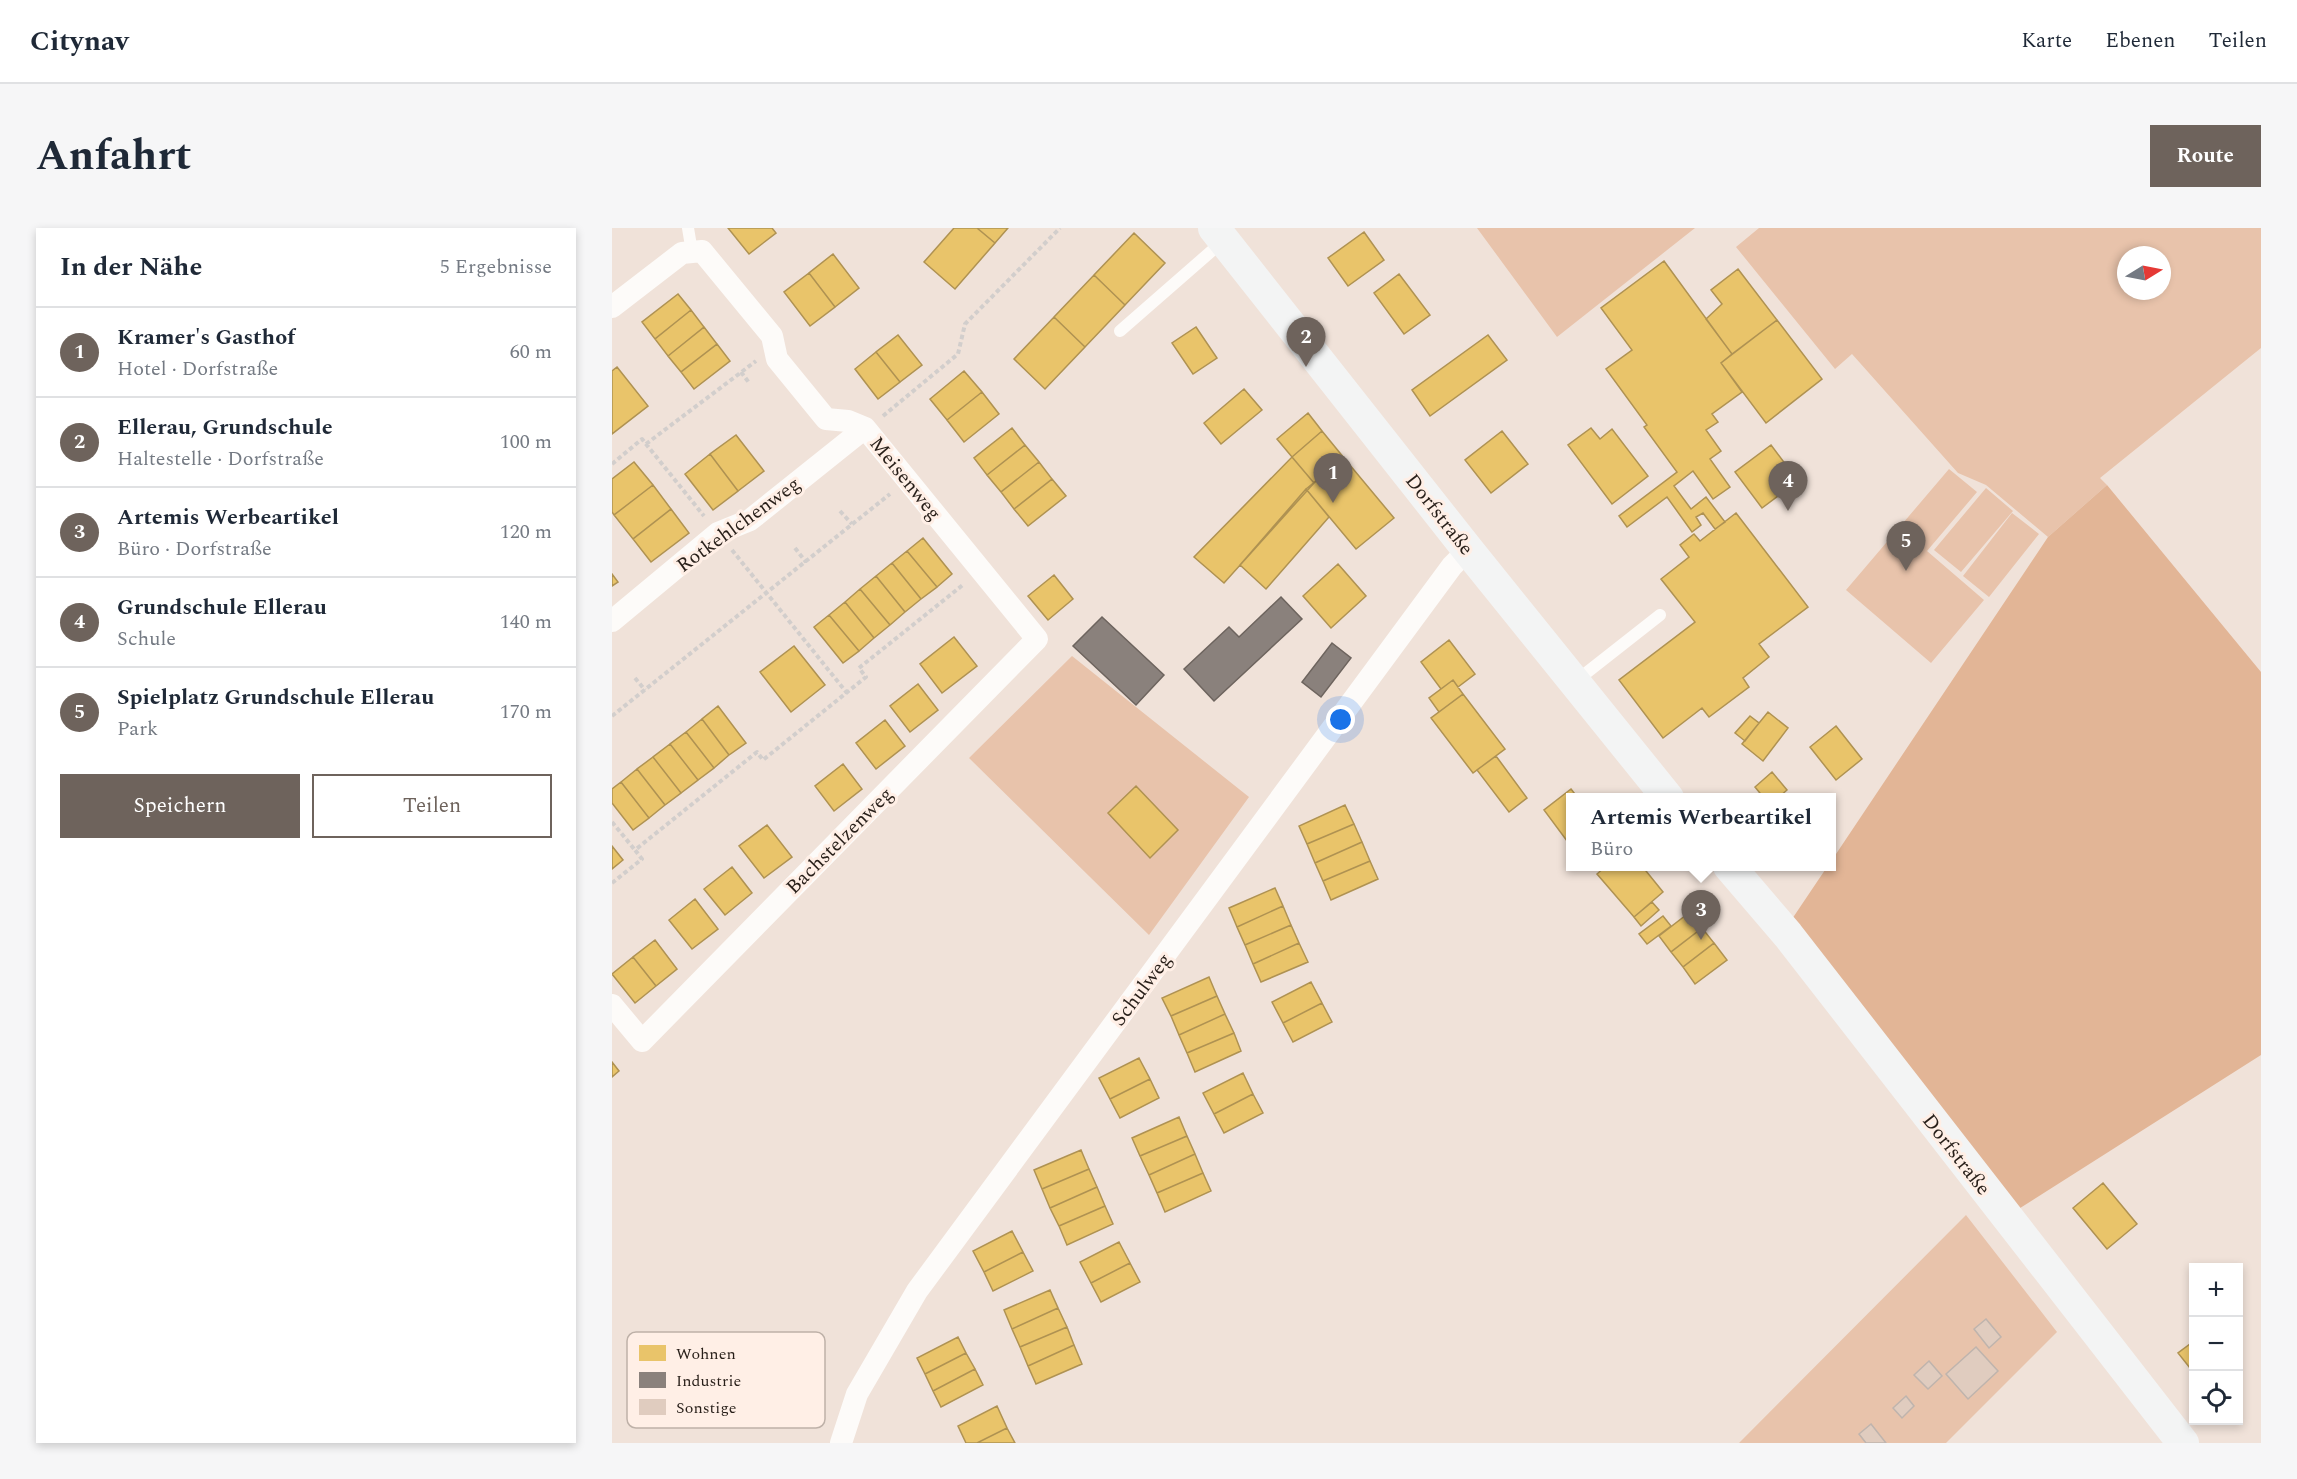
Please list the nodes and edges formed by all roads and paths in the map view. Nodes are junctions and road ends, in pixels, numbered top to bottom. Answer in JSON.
{"nodes":[{"id":1,"x":688,"y":228,"type":"edge"},
{"id":2,"x":1060,"y":228,"type":"edge"},
{"id":3,"x":1219,"y":234,"type":"edge"},
{"id":4,"x":697,"y":252,"type":"junction"},
{"id":5,"x":612,"y":307,"type":"edge"},
{"id":6,"x":1120,"y":331,"type":"dead end"},
{"id":7,"x":774,"y":347,"type":"junction"},
{"id":8,"x":741,"y":372,"type":"junction"},
{"id":9,"x":750,"y":384,"type":"dead end"},
{"id":10,"x":865,"y":428,"type":"junction"},
{"id":11,"x":646,"y":444,"type":"dead end"},
{"id":12,"x":907,"y":479,"type":"junction"},
{"id":13,"x":840,"y":511,"type":"dead end"},
{"id":14,"x":852,"y":524,"type":"junction"},
{"id":15,"x":795,"y":548,"type":"dead end"},
{"id":16,"x":1468,"y":549,"type":"junction"},
{"id":17,"x":806,"y":562,"type":"junction"},
{"id":18,"x":981,"y":570,"type":"junction"},
{"id":19,"x":1660,"y":615,"type":"dead end"},
{"id":20,"x":612,"y":621,"type":"edge"},
{"id":21,"x":1037,"y":639,"type":"joint"},
{"id":22,"x":635,"y":678,"type":"dead end"},
{"id":23,"x":1575,"y":682,"type":"junction"},
{"id":24,"x":645,"y":690,"type":"junction"},
{"id":25,"x":612,"y":717,"type":"edge"},
{"id":26,"x":1664,"y":793,"type":"edge"},
{"id":27,"x":612,"y":822,"type":"edge"},
{"id":28,"x":635,"y":850,"type":"junction"},
{"id":29,"x":1732,"y":871,"type":"edge"},
{"id":30,"x":612,"y":883,"type":"edge"},
{"id":31,"x":612,"y":1005,"type":"edge"},
{"id":32,"x":841,"y":1443,"type":"edge"},
{"id":33,"x":2183,"y":1443,"type":"edge"}],
"edges":[{"from":1,"to":4,"type":"lane"},
{"from":2,"to":10,"type":"path"},
{"from":3,"to":6,"type":"lane"},
{"from":3,"to":16,"type":"street","name":"Dorfstraße"},
{"from":4,"to":5,"type":"street"},
{"from":4,"to":7,"type":"street","name":"Meisenweg"},
{"from":7,"to":8,"type":"path"},
{"from":7,"to":10,"type":"street","name":"Meisenweg"},
{"from":8,"to":9,"type":"path"},
{"from":8,"to":11,"type":"path"},
{"from":10,"to":12,"type":"street","name":"Meisenweg"},
{"from":10,"to":20,"type":"street","name":"Rotkehlchenweg"},
{"from":12,"to":14,"type":"path"},
{"from":12,"to":18,"type":"street","name":"Meisenweg"},
{"from":13,"to":14,"type":"path"},
{"from":14,"to":17,"type":"path"},
{"from":15,"to":17,"type":"path"},
{"from":16,"to":23,"type":"street","name":"Dorfstraße"},
{"from":16,"to":32,"type":"street","name":"Schulweg"},
{"from":17,"to":24,"type":"path"},
{"from":18,"to":21,"type":"street","name":"Meisenweg"},
{"from":18,"to":28,"type":"path"},
{"from":19,"to":23,"type":"lane"},
{"from":21,"to":31,"type":"street","name":"Bachstelzenweg"},
{"from":22,"to":24,"type":"path"},
{"from":23,"to":26,"type":"street","name":"Dorfstraße"},
{"from":24,"to":25,"type":"path"},
{"from":27,"to":28,"type":"path"},
{"from":28,"to":30,"type":"path"},
{"from":29,"to":33,"type":"street","name":"Dorfstraße"}]}
